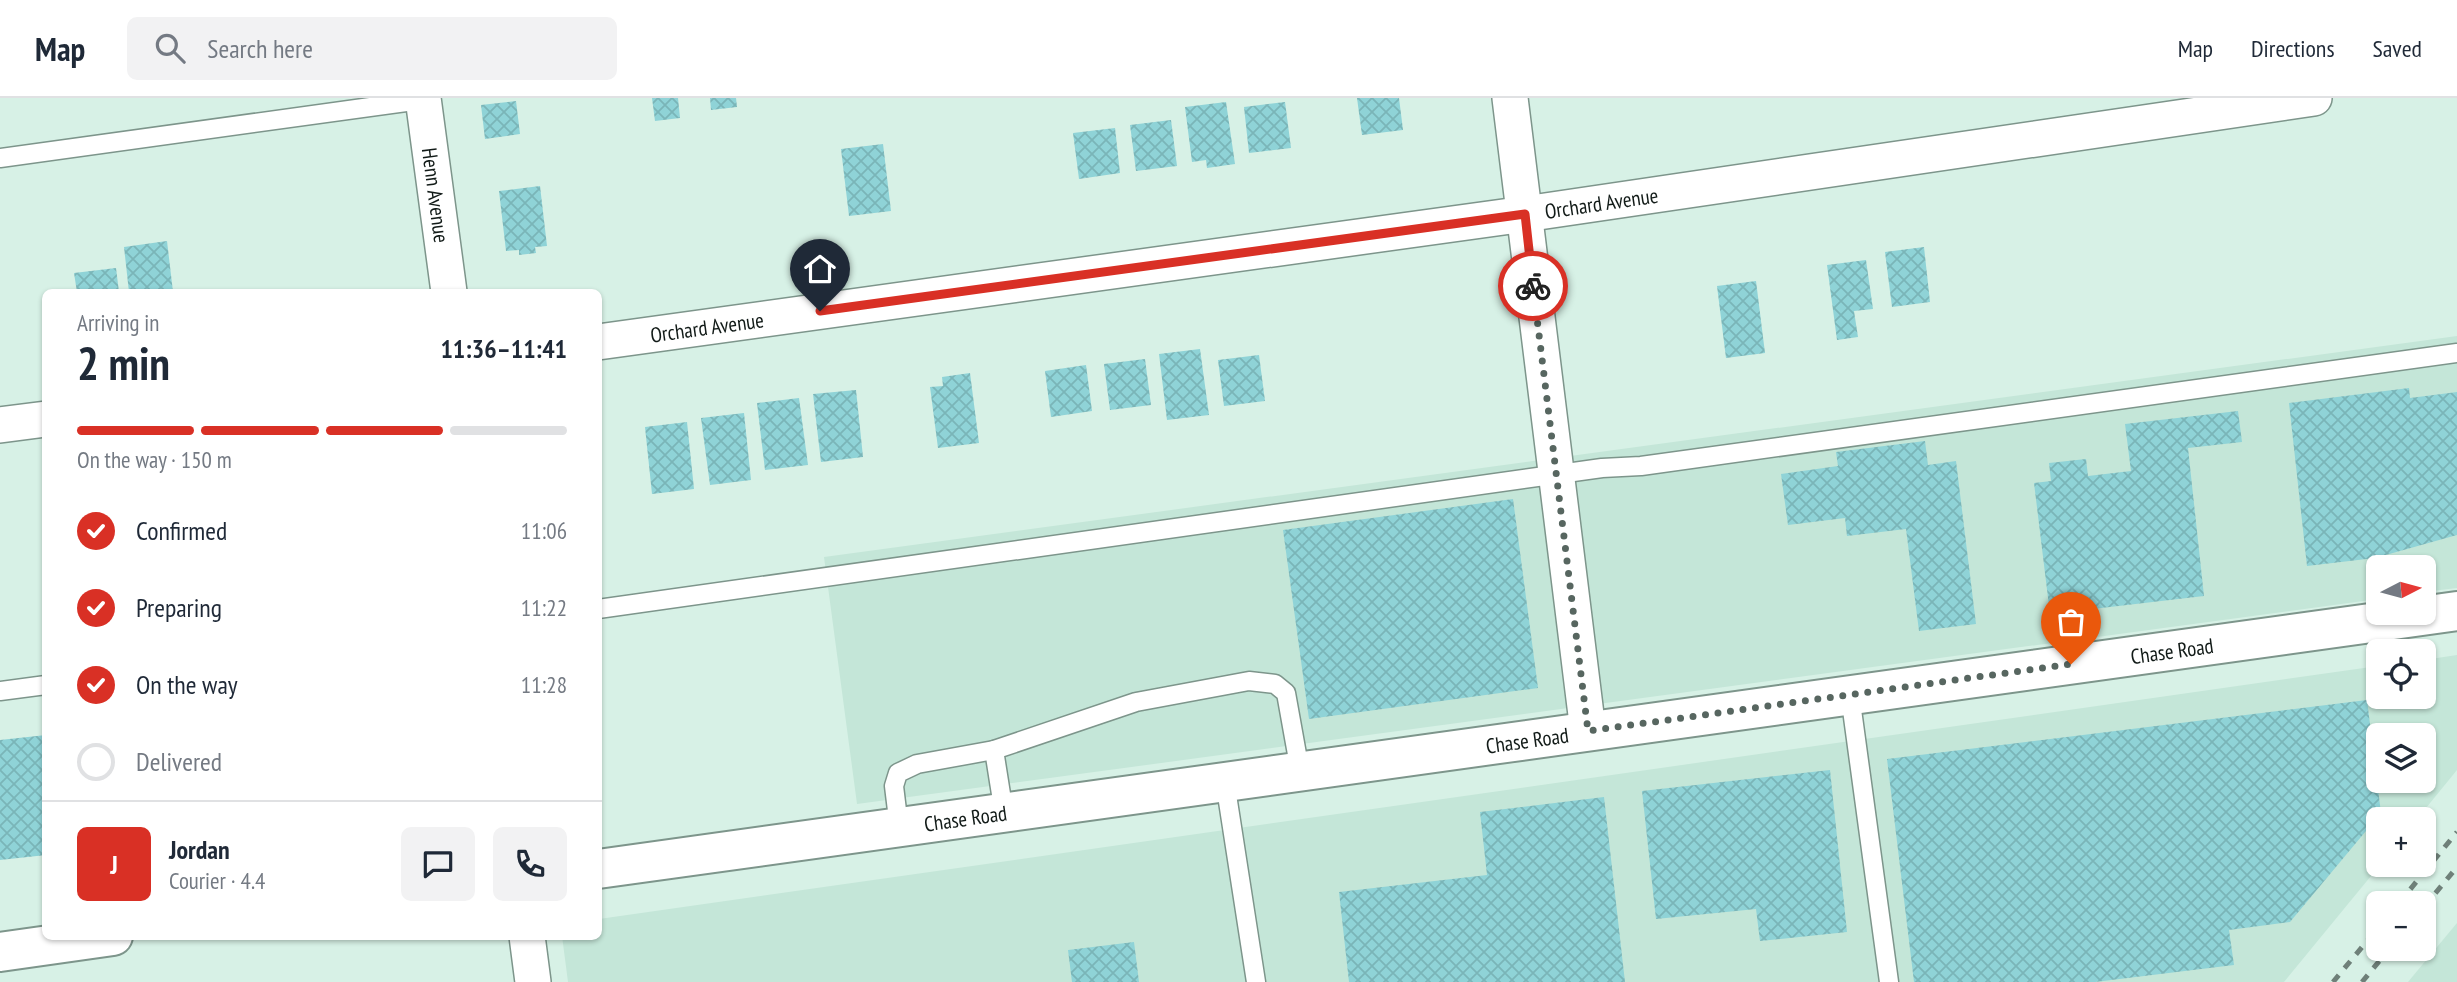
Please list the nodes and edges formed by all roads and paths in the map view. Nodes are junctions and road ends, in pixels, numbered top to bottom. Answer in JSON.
{"nodes":[{"id":1,"x":1510,"y":98,"type":"edge"},
{"id":2,"x":2314,"y":98,"type":"edge"},
{"id":3,"x":427,"y":99,"type":"edge"},
{"id":4,"x":0,"y":158,"type":"edge"},
{"id":5,"x":1525,"y":214,"type":"junction"},
{"id":6,"x":449,"y":289,"type":"edge"},
{"id":7,"x":602,"y":341,"type":"edge"},
{"id":8,"x":2457,"y":353,"type":"edge"},
{"id":9,"x":42,"y":420,"type":"edge"},
{"id":10,"x":0,"y":425,"type":"edge"},
{"id":11,"x":1557,"y":476,"type":"junction"},
{"id":12,"x":602,"y":608,"type":"edge"},
{"id":13,"x":2457,"y":611,"type":"edge"},
{"id":14,"x":42,"y":686,"type":"edge"},
{"id":15,"x":0,"y":691,"type":"edge"},
{"id":16,"x":1850,"y":695,"type":"junction"},
{"id":17,"x":1588,"y":731,"type":"junction"},
{"id":18,"x":994,"y":750,"type":"junction"},
{"id":19,"x":1300,"y":772,"type":"junction"},
{"id":20,"x":1225,"y":782,"type":"junction"},
{"id":21,"x":1004,"y":813,"type":"junction"},
{"id":22,"x":899,"y":827,"type":"junction"},
{"id":23,"x":602,"y":868,"type":"edge"},
{"id":24,"x":85,"y":940,"type":"edge"},
{"id":25,"x":528,"y":940,"type":"edge"},
{"id":26,"x":0,"y":952,"type":"edge"},
{"id":27,"x":533,"y":982,"type":"edge"},
{"id":28,"x":1256,"y":982,"type":"edge"},
{"id":29,"x":1889,"y":982,"type":"edge"}],
"edges":[{"from":1,"to":5,"type":"street"},
{"from":2,"to":5,"type":"street","name":"Orchard Avenue"},
{"from":3,"to":4,"type":"lane"},
{"from":3,"to":6,"type":"street","name":"Henn Avenue"},
{"from":5,"to":7,"type":"street","name":"Orchard Avenue"},
{"from":5,"to":11,"type":"street"},
{"from":8,"to":11,"type":"lane"},
{"from":9,"to":10,"type":"street"},
{"from":11,"to":12,"type":"lane"},
{"from":11,"to":17,"type":"street"},
{"from":13,"to":16,"type":"street","name":"Chase Road"},
{"from":14,"to":15,"type":"lane"},
{"from":16,"to":17,"type":"street","name":"Chase Road"},
{"from":16,"to":29,"type":"lane"},
{"from":17,"to":19,"type":"street","name":"Chase Road"},
{"from":18,"to":19,"type":"lane"},
{"from":18,"to":21,"type":"lane"},
{"from":18,"to":22,"type":"lane"},
{"from":19,"to":20,"type":"street","name":"Chase Road"},
{"from":20,"to":21,"type":"street","name":"Chase Road"},
{"from":20,"to":28,"type":"lane"},
{"from":21,"to":22,"type":"street","name":"Chase Road"},
{"from":22,"to":23,"type":"street","name":"Chase Road"},
{"from":24,"to":26,"type":"street"},
{"from":25,"to":27,"type":"street"}]}
